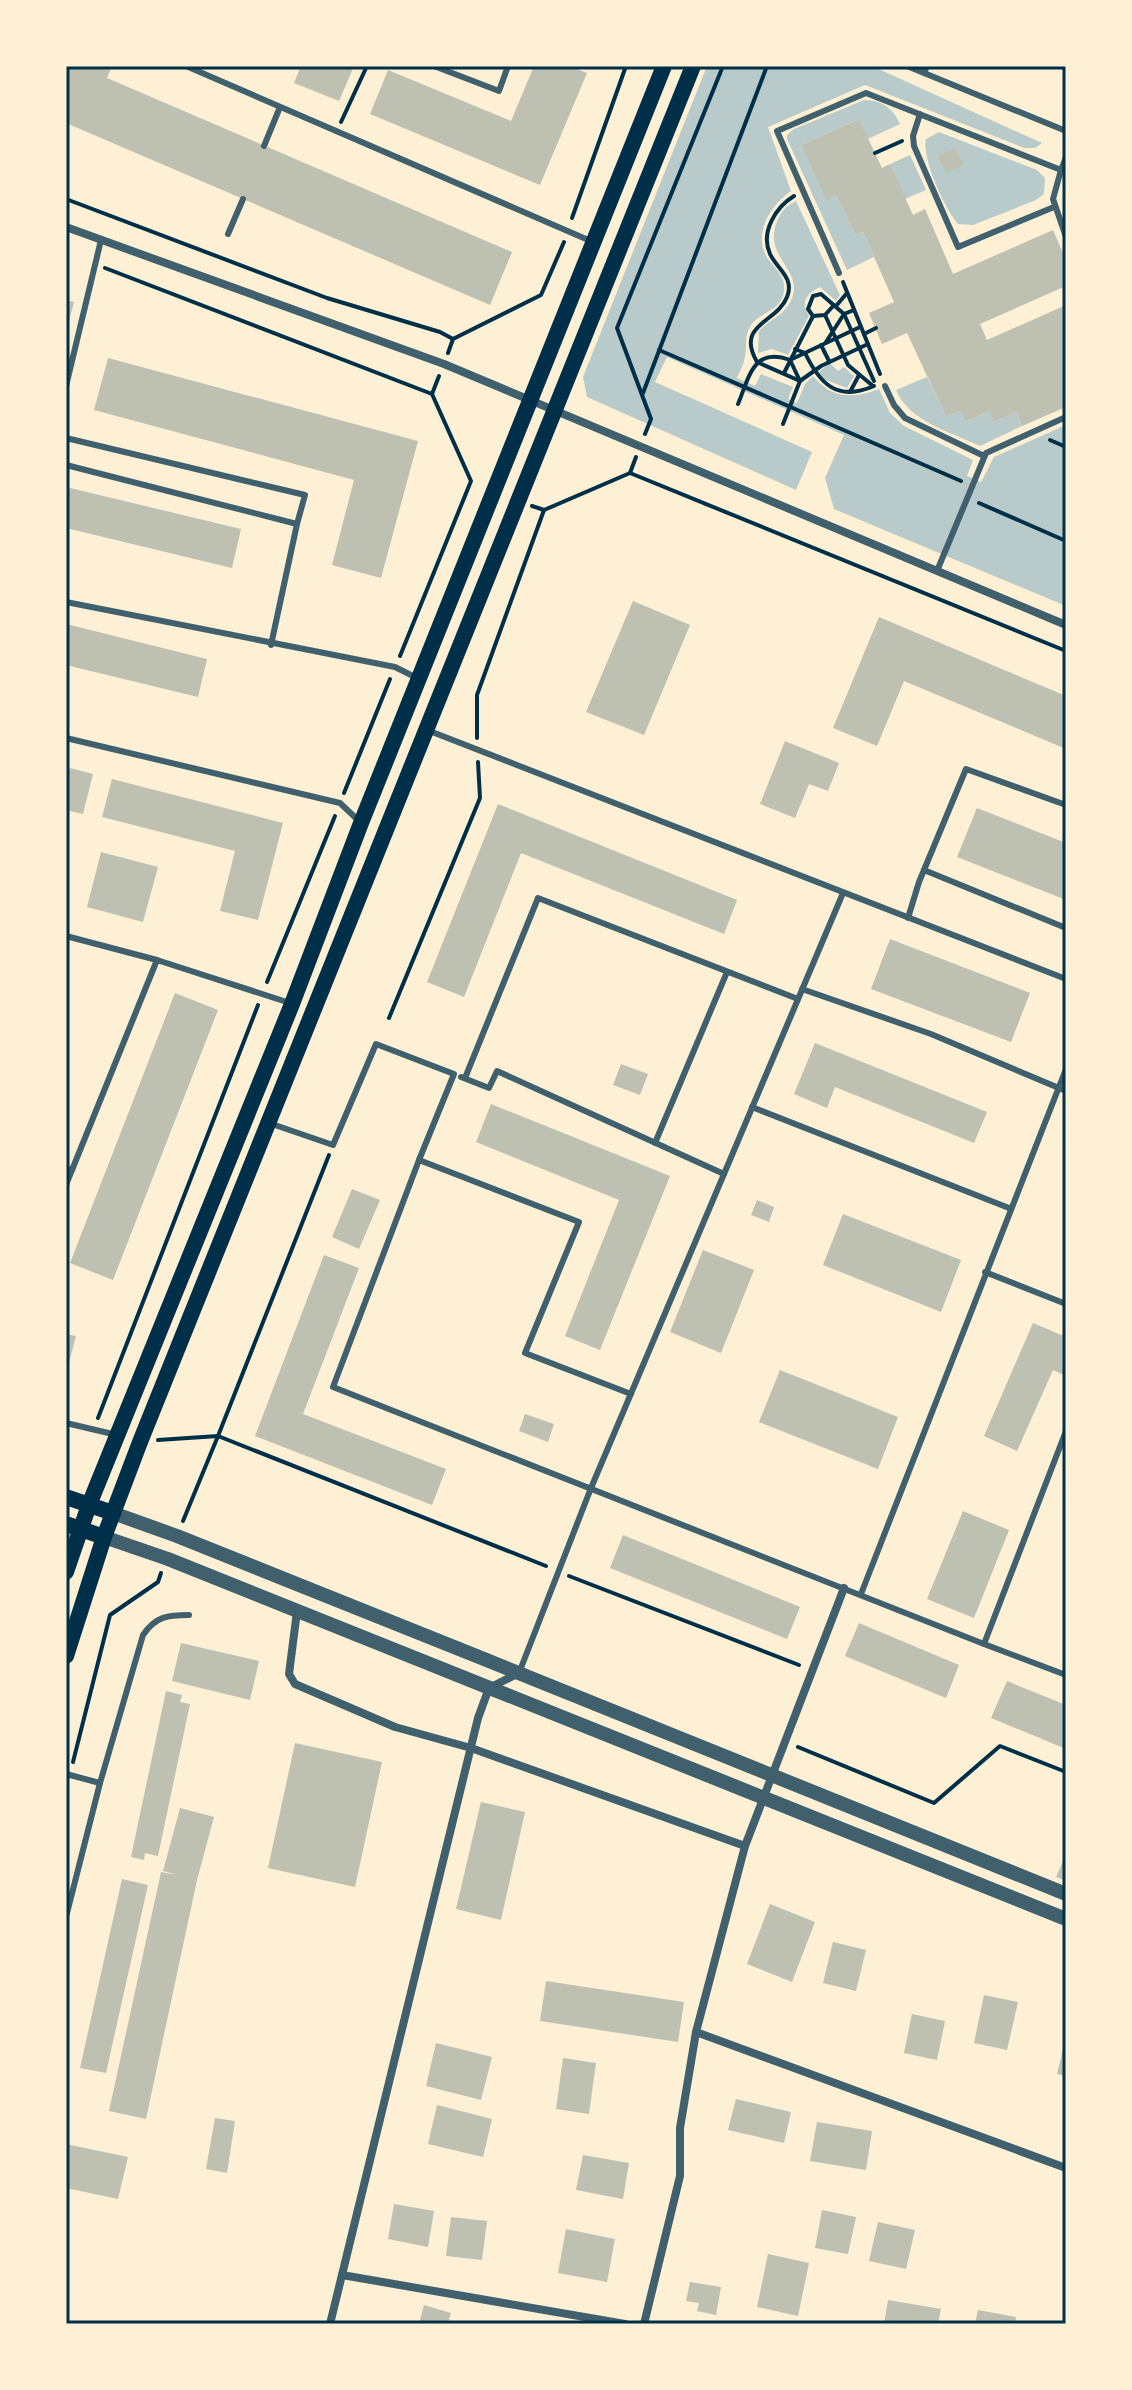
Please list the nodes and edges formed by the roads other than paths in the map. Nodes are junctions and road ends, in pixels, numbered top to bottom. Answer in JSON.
{"nodes":[{"id":1,"x":186,"y":66,"type":"edge"},
{"id":2,"x":434,"y":66,"type":"edge"},
{"id":3,"x":508,"y":66,"type":"edge"},
{"id":4,"x":664,"y":66,"type":"edge"},
{"id":5,"x":693,"y":66,"type":"edge"},
{"id":6,"x":907,"y":66,"type":"edge"},
{"id":7,"x":925,"y":70,"type":"edge"},
{"id":8,"x":280,"y":107,"type":"junction"},
{"id":9,"x":920,"y":114,"type":"junction"},
{"id":10,"x":1066,"y":131,"type":"edge"},
{"id":11,"x":264,"y":146,"type":"dead end"},
{"id":12,"x":1066,"y":157,"type":"edge"},
{"id":13,"x":1061,"y":170,"type":"junction"},
{"id":14,"x":243,"y":199,"type":"dead end"},
{"id":15,"x":1054,"y":207,"type":"junction"},
{"id":16,"x":66,"y":227,"type":"edge"},
{"id":17,"x":228,"y":234,"type":"dead end"},
{"id":18,"x":1066,"y":237,"type":"edge"},
{"id":19,"x":101,"y":240,"type":"junction"},
{"id":20,"x":593,"y":242,"type":"junction"},
{"id":21,"x":839,"y":273,"type":"road end"},
{"id":22,"x":66,"y":386,"type":"edge"},
{"id":23,"x":885,"y":386,"type":"dead end"},
{"id":24,"x":530,"y":401,"type":"junction"},
{"id":25,"x":555,"y":411,"type":"junction"},
{"id":26,"x":1066,"y":417,"type":"edge"},
{"id":27,"x":66,"y":438,"type":"edge"},
{"id":28,"x":984,"y":456,"type":"junction"},
{"id":29,"x":66,"y":465,"type":"edge"},
{"id":30,"x":297,"y":524,"type":"junction"},
{"id":31,"x":937,"y":571,"type":"junction"},
{"id":32,"x":66,"y":602,"type":"edge"},
{"id":33,"x":1066,"y":625,"type":"edge"},
{"id":34,"x":271,"y":645,"type":"junction"},
{"id":35,"x":419,"y":679,"type":"junction"},
{"id":36,"x":427,"y":730,"type":"junction"},
{"id":37,"x":66,"y":738,"type":"edge"},
{"id":38,"x":1066,"y":805,"type":"edge"},
{"id":39,"x":361,"y":823,"type":"junction"},
{"id":40,"x":924,"y":870,"type":"junction"},
{"id":41,"x":843,"y":893,"type":"junction"},
{"id":42,"x":908,"y":918,"type":"junction"},
{"id":43,"x":1066,"y":928,"type":"edge"},
{"id":44,"x":66,"y":936,"type":"edge"},
{"id":45,"x":157,"y":960,"type":"junction"},
{"id":46,"x":727,"y":972,"type":"junction"},
{"id":47,"x":1066,"y":979,"type":"edge"},
{"id":48,"x":802,"y":989,"type":"junction"},
{"id":49,"x":798,"y":999,"type":"junction"},
{"id":50,"x":292,"y":1004,"type":"junction"},
{"id":51,"x":1066,"y":1069,"type":"edge"},
{"id":52,"x":454,"y":1074,"type":"junction"},
{"id":53,"x":465,"y":1078,"type":"junction"},
{"id":54,"x":1062,"y":1089,"type":"edge"},
{"id":55,"x":752,"y":1107,"type":"junction"},
{"id":56,"x":269,"y":1123,"type":"junction"},
{"id":57,"x":655,"y":1143,"type":"junction"},
{"id":58,"x":419,"y":1160,"type":"junction"},
{"id":59,"x":69,"y":1170,"type":"edge"},
{"id":60,"x":724,"y":1174,"type":"junction"},
{"id":61,"x":66,"y":1185,"type":"edge"},
{"id":62,"x":1009,"y":1208,"type":"junction"},
{"id":63,"x":985,"y":1272,"type":"junction"},
{"id":64,"x":1066,"y":1304,"type":"edge"},
{"id":65,"x":631,"y":1394,"type":"junction"},
{"id":66,"x":66,"y":1423,"type":"edge"},
{"id":67,"x":1066,"y":1431,"type":"edge"},
{"id":68,"x":117,"y":1435,"type":"junction"},
{"id":69,"x":591,"y":1488,"type":"junction"},
{"id":70,"x":66,"y":1497,"type":"edge"},
{"id":71,"x":89,"y":1505,"type":"junction"},
{"id":72,"x":113,"y":1513,"type":"junction"},
{"id":73,"x":74,"y":1526,"type":"edge"},
{"id":74,"x":104,"y":1537,"type":"junction"},
{"id":75,"x":66,"y":1572,"type":"edge"},
{"id":76,"x":844,"y":1588,"type":"junction"},
{"id":77,"x":861,"y":1594,"type":"junction"},
{"id":78,"x":297,"y":1611,"type":"junction"},
{"id":79,"x":189,"y":1615,"type":"dead end"},
{"id":80,"x":984,"y":1644,"type":"junction"},
{"id":81,"x":66,"y":1656,"type":"edge"},
{"id":82,"x":519,"y":1673,"type":"junction"},
{"id":83,"x":1066,"y":1675,"type":"edge"},
{"id":84,"x":489,"y":1688,"type":"junction"},
{"id":85,"x":471,"y":1748,"type":"junction"},
{"id":86,"x":68,"y":1774,"type":"edge"},
{"id":87,"x":773,"y":1776,"type":"junction"},
{"id":88,"x":100,"y":1783,"type":"junction"},
{"id":89,"x":763,"y":1798,"type":"junction"},
{"id":90,"x":745,"y":1846,"type":"junction"},
{"id":91,"x":1066,"y":1894,"type":"edge"},
{"id":92,"x":66,"y":1917,"type":"edge"},
{"id":93,"x":1066,"y":1919,"type":"edge"},
{"id":94,"x":696,"y":2032,"type":"junction"},
{"id":95,"x":1066,"y":2168,"type":"edge"},
{"id":96,"x":342,"y":2275,"type":"junction"},
{"id":97,"x":330,"y":2324,"type":"edge"},
{"id":98,"x":625,"y":2324,"type":"edge"},
{"id":99,"x":644,"y":2324,"type":"edge"}],
"edges":[{"from":1,"to":8,"type":"lane"},
{"from":2,"to":3,"type":"lane"},
{"from":4,"to":20,"type":"main road"},
{"from":5,"to":25,"type":"main road"},
{"from":6,"to":7,"type":"lane"},
{"from":7,"to":10,"type":"lane"},
{"from":8,"to":11,"type":"lane"},
{"from":8,"to":20,"type":"lane"},
{"from":9,"to":13,"type":"lane"},
{"from":9,"to":15,"type":"lane"},
{"from":9,"to":21,"type":"lane"},
{"from":12,"to":13,"type":"lane"},
{"from":13,"to":15,"type":"lane"},
{"from":14,"to":17,"type":"lane"},
{"from":15,"to":18,"type":"lane"},
{"from":16,"to":19,"type":"street"},
{"from":19,"to":22,"type":"lane"},
{"from":19,"to":24,"type":"street"},
{"from":20,"to":24,"type":"main road"},
{"from":23,"to":28,"type":"lane"},
{"from":24,"to":25,"type":"street"},
{"from":24,"to":35,"type":"main road"},
{"from":25,"to":31,"type":"street"},
{"from":25,"to":36,"type":"main road"},
{"from":26,"to":28,"type":"lane"},
{"from":27,"to":30,"type":"lane"},
{"from":28,"to":31,"type":"lane"},
{"from":29,"to":30,"type":"lane"},
{"from":30,"to":34,"type":"lane"},
{"from":31,"to":33,"type":"street"},
{"from":32,"to":34,"type":"lane"},
{"from":34,"to":35,"type":"lane"},
{"from":35,"to":39,"type":"main road"},
{"from":36,"to":41,"type":"lane"},
{"from":36,"to":56,"type":"main road"},
{"from":37,"to":39,"type":"lane"},
{"from":38,"to":40,"type":"lane"},
{"from":39,"to":50,"type":"main road"},
{"from":40,"to":42,"type":"lane"},
{"from":40,"to":43,"type":"lane"},
{"from":41,"to":42,"type":"lane"},
{"from":41,"to":48,"type":"lane"},
{"from":42,"to":47,"type":"lane"},
{"from":44,"to":45,"type":"lane"},
{"from":45,"to":50,"type":"lane"},
{"from":45,"to":59,"type":"lane"},
{"from":46,"to":49,"type":"lane"},
{"from":46,"to":53,"type":"lane"},
{"from":46,"to":57,"type":"lane"},
{"from":48,"to":49,"type":"lane"},
{"from":48,"to":54,"type":"lane"},
{"from":49,"to":55,"type":"lane"},
{"from":50,"to":68,"type":"main road"},
{"from":51,"to":54,"type":"lane"},
{"from":52,"to":53,"type":"lane"},
{"from":52,"to":56,"type":"lane"},
{"from":52,"to":58,"type":"lane"},
{"from":53,"to":57,"type":"lane"},
{"from":54,"to":62,"type":"lane"},
{"from":55,"to":60,"type":"lane"},
{"from":55,"to":62,"type":"lane"},
{"from":56,"to":72,"type":"main road"},
{"from":57,"to":60,"type":"lane"},
{"from":58,"to":65,"type":"lane"},
{"from":58,"to":69,"type":"lane"},
{"from":59,"to":61,"type":"lane"},
{"from":60,"to":65,"type":"lane"},
{"from":62,"to":63,"type":"lane"},
{"from":63,"to":64,"type":"lane"},
{"from":63,"to":77,"type":"lane"},
{"from":65,"to":69,"type":"lane"},
{"from":66,"to":68,"type":"lane"},
{"from":67,"to":80,"type":"lane"},
{"from":68,"to":71,"type":"main road"},
{"from":69,"to":76,"type":"lane"},
{"from":69,"to":82,"type":"lane"},
{"from":70,"to":71,"type":"main road"},
{"from":71,"to":72,"type":"main road"},
{"from":71,"to":73,"type":"main road"},
{"from":72,"to":74,"type":"main road"},
{"from":72,"to":82,"type":"street"},
{"from":73,"to":74,"type":"main road"},
{"from":73,"to":75,"type":"main road"},
{"from":74,"to":78,"type":"street"},
{"from":74,"to":81,"type":"main road"},
{"from":76,"to":77,"type":"lane"},
{"from":76,"to":87,"type":"street"},
{"from":77,"to":80,"type":"lane"},
{"from":78,"to":84,"type":"street"},
{"from":78,"to":85,"type":"street"},
{"from":79,"to":88,"type":"lane"},
{"from":80,"to":83,"type":"lane"},
{"from":82,"to":84,"type":"street"},
{"from":82,"to":87,"type":"street"},
{"from":84,"to":85,"type":"street"},
{"from":84,"to":89,"type":"street"},
{"from":85,"to":90,"type":"street"},
{"from":85,"to":96,"type":"street"},
{"from":86,"to":88,"type":"lane"},
{"from":87,"to":89,"type":"street"},
{"from":87,"to":91,"type":"street"},
{"from":88,"to":92,"type":"lane"},
{"from":89,"to":90,"type":"street"},
{"from":89,"to":93,"type":"street"},
{"from":90,"to":94,"type":"street"},
{"from":94,"to":95,"type":"street"},
{"from":94,"to":99,"type":"street"},
{"from":96,"to":97,"type":"street"},
{"from":96,"to":98,"type":"street"}]}
